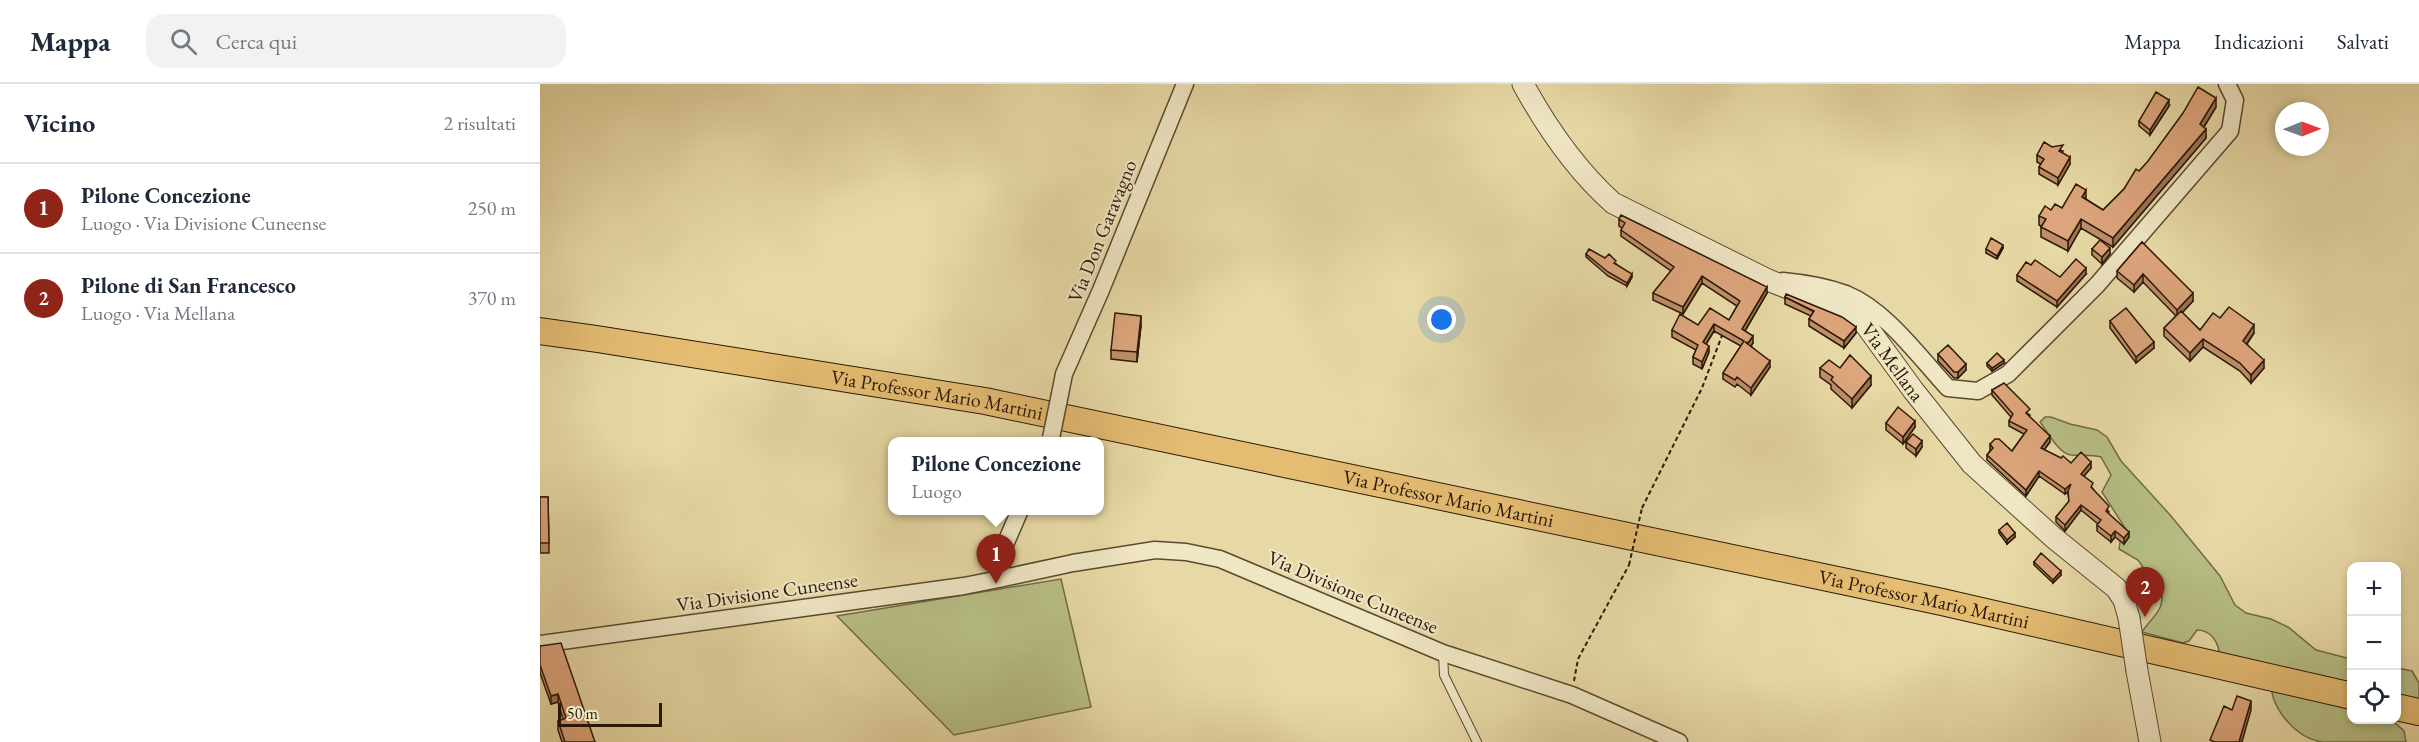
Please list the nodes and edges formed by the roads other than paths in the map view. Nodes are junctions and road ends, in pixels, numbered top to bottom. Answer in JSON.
{"nodes":[{"id":1,"x":1185,"y":84,"type":"edge"},
{"id":2,"x":1523,"y":84,"type":"edge"},
{"id":3,"x":2227,"y":84,"type":"edge"},
{"id":4,"x":1768,"y":280,"type":"junction"},
{"id":5,"x":540,"y":332,"type":"edge"},
{"id":6,"x":1052,"y":437,"type":"edge"},
{"id":7,"x":1018,"y":515,"type":"edge"},
{"id":8,"x":999,"y":579,"type":"junction"},
{"id":9,"x":540,"y":645,"type":"edge"},
{"id":10,"x":1443,"y":652,"type":"junction"},
{"id":11,"x":2347,"y":695,"type":"edge"},
{"id":12,"x":2401,"y":708,"type":"edge"},
{"id":13,"x":2419,"y":712,"type":"edge"},
{"id":14,"x":1477,"y":742,"type":"edge"},
{"id":15,"x":1679,"y":742,"type":"edge"},
{"id":16,"x":2150,"y":742,"type":"edge"}],
"edges":[{"from":1,"to":6,"type":"street","name":"Via Don Garavagno","bridge":true},
{"from":2,"to":4,"type":"street","name":"Via Mellana"},
{"from":3,"to":4,"type":"street"},
{"from":4,"to":16,"type":"street","name":"Via Mellana","bridge":true},
{"from":5,"to":11,"type":"main road","name":"Via Professor Mario Martini"},
{"from":7,"to":8,"type":"street"},
{"from":8,"to":9,"type":"street","name":"Via Divisione Cuneense"},
{"from":8,"to":10,"type":"street","name":"Via Divisione Cuneense"},
{"from":10,"to":14,"type":"lane"},
{"from":10,"to":15,"type":"street","name":"Via Divisione Cuneense"},
{"from":12,"to":13,"type":"main road"}]}
